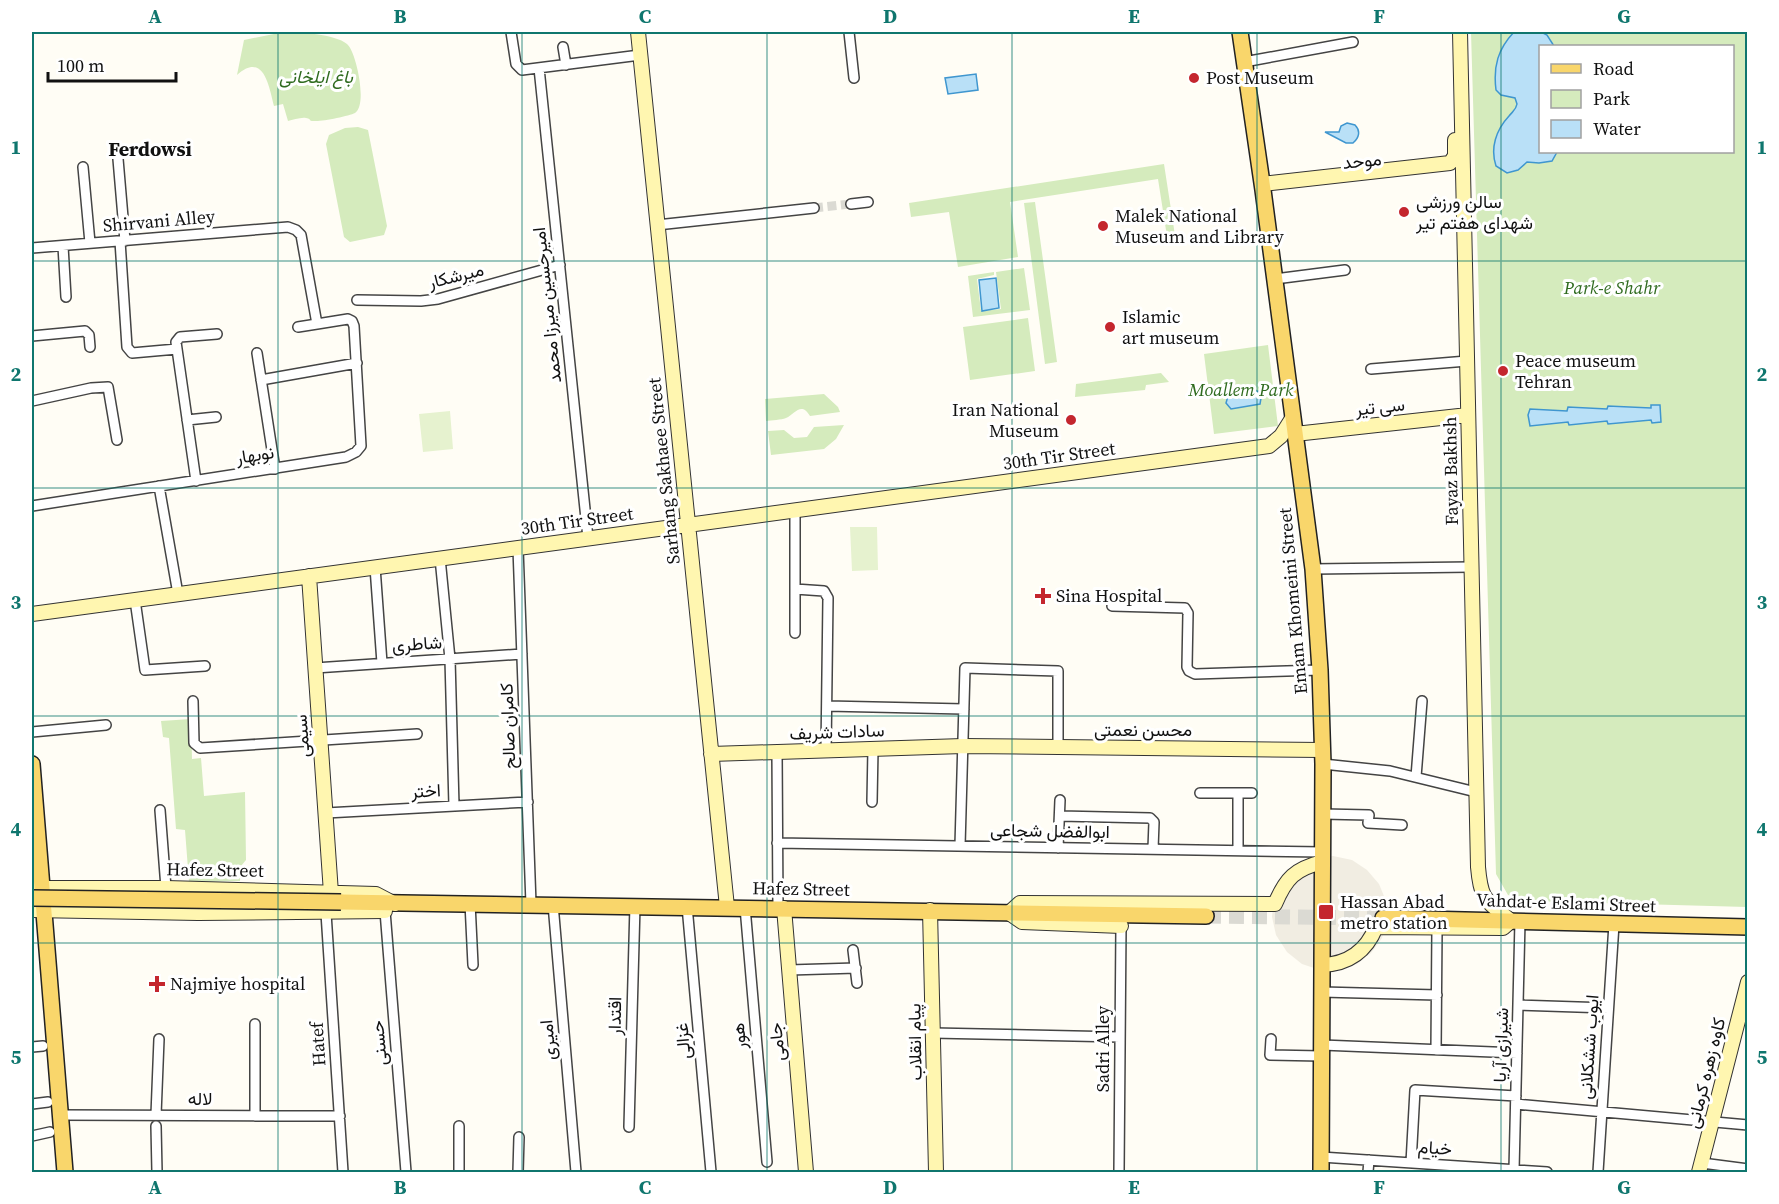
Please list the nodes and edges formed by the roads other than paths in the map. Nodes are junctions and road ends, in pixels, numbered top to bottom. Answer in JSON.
{"nodes":[{"id":1,"x":511,"y":32,"type":"edge"},
{"id":2,"x":638,"y":32,"type":"edge"},
{"id":3,"x":849,"y":32,"type":"edge"},
{"id":4,"x":1240,"y":32,"type":"edge"},
{"id":5,"x":1454,"y":32,"type":"edge"},
{"id":6,"x":1460,"y":32,"type":"edge"},
{"id":7,"x":1353,"y":42,"type":"dead end"},
{"id":8,"x":563,"y":47,"type":"dead end"},
{"id":9,"x":640,"y":55,"type":"junction"},
{"id":10,"x":1244,"y":62,"type":"junction"},
{"id":11,"x":566,"y":65,"type":"junction"},
{"id":12,"x":539,"y":68,"type":"junction"},
{"id":13,"x":854,"y":78,"type":"dead end"},
{"id":14,"x":118,"y":159,"type":"dead end"},
{"id":15,"x":83,"y":167,"type":"dead end"},
{"id":16,"x":1463,"y":176,"type":"junction"},
{"id":17,"x":1262,"y":187,"type":"junction"},
{"id":18,"x":868,"y":202,"type":"dead end"},
{"id":19,"x":850,"y":204,"type":"tunnel mouth"},
{"id":20,"x":814,"y":208,"type":"tunnel mouth"},
{"id":21,"x":657,"y":225,"type":"junction"},
{"id":22,"x":123,"y":241,"type":"junction"},
{"id":23,"x":90,"y":243,"type":"junction"},
{"id":24,"x":63,"y":246,"type":"junction"},
{"id":25,"x":32,"y":248,"type":"edge"},
{"id":26,"x":560,"y":265,"type":"junction"},
{"id":27,"x":1345,"y":270,"type":"dead end"},
{"id":28,"x":1275,"y":279,"type":"junction"},
{"id":29,"x":66,"y":297,"type":"dead end"},
{"id":30,"x":357,"y":300,"type":"dead end"},
{"id":31,"x":317,"y":324,"type":"junction"},
{"id":32,"x":298,"y":327,"type":"dead end"},
{"id":33,"x":217,"y":334,"type":"dead end"},
{"id":34,"x":32,"y":336,"type":"edge"},
{"id":35,"x":90,"y":347,"type":"dead end"},
{"id":36,"x":177,"y":349,"type":"junction"},
{"id":37,"x":257,"y":353,"type":"dead end"},
{"id":38,"x":1467,"y":361,"type":"junction"},
{"id":39,"x":357,"y":363,"type":"junction"},
{"id":40,"x":1371,"y":369,"type":"dead end"},
{"id":41,"x":261,"y":380,"type":"junction"},
{"id":42,"x":32,"y":400,"type":"edge"},
{"id":43,"x":1468,"y":415,"type":"junction"},
{"id":44,"x":216,"y":417,"type":"dead end"},
{"id":45,"x":1293,"y":417,"type":"junction"},
{"id":46,"x":187,"y":420,"type":"junction"},
{"id":47,"x":1295,"y":434,"type":"junction"},
{"id":48,"x":117,"y":440,"type":"dead end"},
{"id":49,"x":275,"y":468,"type":"junction"},
{"id":50,"x":196,"y":481,"type":"junction"},
{"id":51,"x":159,"y":486,"type":"junction"},
{"id":52,"x":32,"y":506,"type":"edge"},
{"id":53,"x":795,"y":510,"type":"junction"},
{"id":54,"x":688,"y":525,"type":"junction"},
{"id":55,"x":588,"y":538,"type":"junction"},
{"id":56,"x":518,"y":548,"type":"junction"},
{"id":57,"x":440,"y":558,"type":"junction"},
{"id":58,"x":375,"y":567,"type":"junction"},
{"id":59,"x":1471,"y":567,"type":"junction"},
{"id":60,"x":1313,"y":569,"type":"junction"},
{"id":61,"x":309,"y":576,"type":"junction"},
{"id":62,"x":795,"y":589,"type":"junction"},
{"id":63,"x":178,"y":594,"type":"junction"},
{"id":64,"x":135,"y":600,"type":"junction"},
{"id":65,"x":1112,"y":606,"type":"dead end"},
{"id":66,"x":32,"y":614,"type":"edge"},
{"id":67,"x":795,"y":633,"type":"dead end"},
{"id":68,"x":522,"y":654,"type":"junction"},
{"id":69,"x":450,"y":659,"type":"junction"},
{"id":70,"x":382,"y":663,"type":"junction"},
{"id":71,"x":205,"y":666,"type":"dead end"},
{"id":72,"x":315,"y":668,"type":"junction"},
{"id":73,"x":1320,"y":670,"type":"junction"},
{"id":74,"x":193,"y":701,"type":"dead end"},
{"id":75,"x":1422,"y":701,"type":"dead end"},
{"id":76,"x":827,"y":706,"type":"junction"},
{"id":77,"x":964,"y":709,"type":"junction"},
{"id":78,"x":106,"y":725,"type":"dead end"},
{"id":79,"x":32,"y":732,"type":"edge"},
{"id":80,"x":417,"y":734,"type":"dead end"},
{"id":81,"x":320,"y":740,"type":"junction"},
{"id":82,"x":963,"y":746,"type":"junction"},
{"id":83,"x":1058,"y":747,"type":"junction"},
{"id":84,"x":873,"y":749,"type":"junction"},
{"id":85,"x":826,"y":751,"type":"junction"},
{"id":86,"x":777,"y":752,"type":"junction"},
{"id":87,"x":711,"y":754,"type":"junction"},
{"id":88,"x":1322,"y":757,"type":"junction"},
{"id":89,"x":32,"y":764,"type":"edge"},
{"id":90,"x":1416,"y":777,"type":"junction"},
{"id":91,"x":1476,"y":792,"type":"junction"},
{"id":92,"x":1200,"y":793,"type":"dead end"},
{"id":93,"x":1238,"y":793,"type":"junction"},
{"id":94,"x":1252,"y":793,"type":"dead end"},
{"id":95,"x":1060,"y":800,"type":"dead end"},
{"id":96,"x":528,"y":802,"type":"junction"},
{"id":97,"x":872,"y":802,"type":"dead end"},
{"id":98,"x":454,"y":806,"type":"junction"},
{"id":99,"x":160,"y":810,"type":"dead end"},
{"id":100,"x":326,"y":813,"type":"junction"},
{"id":101,"x":1323,"y":814,"type":"junction"},
{"id":102,"x":1060,"y":816,"type":"junction"},
{"id":103,"x":1402,"y":825,"type":"dead end"},
{"id":104,"x":777,"y":843,"type":"junction"},
{"id":105,"x":960,"y":846,"type":"junction"},
{"id":106,"x":1058,"y":848,"type":"junction"},
{"id":107,"x":1153,"y":849,"type":"junction"},
{"id":108,"x":1238,"y":850,"type":"junction"},
{"id":109,"x":1322,"y":857,"type":"junction"},
{"id":110,"x":166,"y":888,"type":"junction"},
{"id":111,"x":103,"y":889,"type":"junction"},
{"id":112,"x":35,"y":892,"type":"edge"},
{"id":113,"x":336,"y":897,"type":"junction"},
{"id":114,"x":470,"y":903,"type":"junction"},
{"id":115,"x":531,"y":904,"type":"junction"},
{"id":116,"x":553,"y":904,"type":"junction"},
{"id":117,"x":635,"y":905,"type":"junction"},
{"id":118,"x":388,"y":906,"type":"junction"},
{"id":119,"x":687,"y":906,"type":"junction"},
{"id":120,"x":727,"y":907,"type":"junction"},
{"id":121,"x":745,"y":907,"type":"junction"},
{"id":122,"x":781,"y":908,"type":"junction"},
{"id":123,"x":38,"y":910,"type":"edge"},
{"id":124,"x":930,"y":910,"type":"junction"},
{"id":125,"x":102,"y":912,"type":"junction"},
{"id":126,"x":326,"y":913,"type":"junction"},
{"id":127,"x":1009,"y":913,"type":"junction"},
{"id":128,"x":1206,"y":916,"type":"tunnel mouth"},
{"id":129,"x":1515,"y":921,"type":"junction"},
{"id":130,"x":1379,"y":922,"type":"junction"},
{"id":131,"x":1614,"y":924,"type":"junction"},
{"id":132,"x":1121,"y":926,"type":"joint"},
{"id":133,"x":1748,"y":927,"type":"edge"},
{"id":134,"x":1437,"y":929,"type":"junction"},
{"id":135,"x":853,"y":950,"type":"dead end"},
{"id":136,"x":473,"y":965,"type":"dead end"},
{"id":137,"x":1322,"y":965,"type":"junction"},
{"id":138,"x":856,"y":968,"type":"junction"},
{"id":139,"x":789,"y":970,"type":"junction"},
{"id":140,"x":1748,"y":982,"type":"edge"},
{"id":141,"x":857,"y":983,"type":"dead end"},
{"id":142,"x":1322,"y":992,"type":"junction"},
{"id":143,"x":1437,"y":995,"type":"junction"},
{"id":144,"x":1519,"y":1005,"type":"junction"},
{"id":145,"x":1608,"y":1008,"type":"junction"},
{"id":146,"x":255,"y":1024,"type":"dead end"},
{"id":147,"x":933,"y":1033,"type":"junction"},
{"id":148,"x":1120,"y":1037,"type":"junction"},
{"id":149,"x":159,"y":1039,"type":"dead end"},
{"id":150,"x":1271,"y":1039,"type":"dead end"},
{"id":151,"x":43,"y":1046,"type":"edge"},
{"id":152,"x":1436,"y":1050,"type":"junction"},
{"id":153,"x":1322,"y":1051,"type":"junction"},
{"id":154,"x":1517,"y":1053,"type":"junction"},
{"id":155,"x":1516,"y":1100,"type":"junction"},
{"id":156,"x":32,"y":1104,"type":"edge"},
{"id":157,"x":1602,"y":1112,"type":"junction"},
{"id":158,"x":156,"y":1115,"type":"junction"},
{"id":159,"x":56,"y":1116,"type":"junction"},
{"id":160,"x":255,"y":1116,"type":"junction"},
{"id":161,"x":340,"y":1116,"type":"junction"},
{"id":162,"x":1712,"y":1122,"type":"junction"},
{"id":163,"x":1748,"y":1125,"type":"edge"},
{"id":164,"x":156,"y":1126,"type":"dead end"},
{"id":165,"x":459,"y":1126,"type":"dead end"},
{"id":166,"x":629,"y":1127,"type":"dead end"},
{"id":167,"x":32,"y":1136,"type":"edge"},
{"id":168,"x":519,"y":1137,"type":"dead end"},
{"id":169,"x":1369,"y":1160,"type":"junction"},
{"id":170,"x":767,"y":1162,"type":"dead end"},
{"id":171,"x":1411,"y":1163,"type":"junction"},
{"id":172,"x":1321,"y":1165,"type":"edge"},
{"id":173,"x":1701,"y":1168,"type":"edge"},
{"id":174,"x":1748,"y":1169,"type":"edge"},
{"id":175,"x":1514,"y":1170,"type":"junction"},
{"id":176,"x":65,"y":1173,"type":"edge"},
{"id":177,"x":157,"y":1173,"type":"edge"},
{"id":178,"x":343,"y":1173,"type":"edge"},
{"id":179,"x":406,"y":1173,"type":"edge"},
{"id":180,"x":459,"y":1173,"type":"edge"},
{"id":181,"x":518,"y":1173,"type":"edge"},
{"id":182,"x":576,"y":1173,"type":"edge"},
{"id":183,"x":711,"y":1173,"type":"edge"},
{"id":184,"x":806,"y":1173,"type":"edge"},
{"id":185,"x":936,"y":1173,"type":"edge"},
{"id":186,"x":1119,"y":1173,"type":"edge"},
{"id":187,"x":1368,"y":1173,"type":"edge"},
{"id":188,"x":1546,"y":1173,"type":"edge"},
{"id":189,"x":1598,"y":1173,"type":"edge"}],
"edges":[{"from":1,"to":12,"type":"street"},
{"from":2,"to":9,"type":"street","name":"Sarhang Sakhaee Street"},
{"from":3,"to":13,"type":"street"},
{"from":4,"to":10,"type":"main road","name":"Emam Khomeini Street"},
{"from":5,"to":17,"type":"street"},
{"from":6,"to":16,"type":"street","name":"Fayaz Bakhsh"},
{"from":7,"to":10,"type":"street"},
{"from":8,"to":11,"type":"street"},
{"from":9,"to":11,"type":"street"},
{"from":9,"to":21,"type":"street","name":"Sarhang Sakhaee Street"},
{"from":10,"to":17,"type":"main road","name":"Emam Khomeini Street"},
{"from":11,"to":12,"type":"street"},
{"from":12,"to":26,"type":"street","name":"امیرحسین میرزا محمد"},
{"from":14,"to":22,"type":"street"},
{"from":15,"to":23,"type":"street"},
{"from":16,"to":17,"type":"street","name":"موحد"},
{"from":16,"to":38,"type":"street","name":"Fayaz Bakhsh"},
{"from":17,"to":28,"type":"main road","name":"Emam Khomeini Street"},
{"from":18,"to":19,"type":"street"},
{"from":20,"to":21,"type":"street"},
{"from":21,"to":54,"type":"street","name":"Sarhang Sakhaee Street"},
{"from":22,"to":23,"type":"street","name":"Shirvani Alley"},
{"from":22,"to":31,"type":"street","name":"Shirvani Alley"},
{"from":22,"to":36,"type":"street"},
{"from":23,"to":24,"type":"street","name":"Shirvani Alley"},
{"from":24,"to":25,"type":"street","name":"Shirvani Alley"},
{"from":24,"to":29,"type":"street"},
{"from":26,"to":30,"type":"street","name":"میرشکار"},
{"from":26,"to":55,"type":"street","name":"امیرحسین میرزا محمد"},
{"from":27,"to":28,"type":"street"},
{"from":28,"to":45,"type":"main road","name":"Emam Khomeini Street"},
{"from":31,"to":32,"type":"street"},
{"from":31,"to":39,"type":"street","name":"نوبهار"},
{"from":33,"to":36,"type":"street"},
{"from":34,"to":35,"type":"street"},
{"from":36,"to":46,"type":"street"},
{"from":37,"to":41,"type":"street"},
{"from":38,"to":40,"type":"street"},
{"from":38,"to":43,"type":"street","name":"Fayaz Bakhsh"},
{"from":39,"to":41,"type":"street"},
{"from":39,"to":49,"type":"street","name":"نوبهار"},
{"from":41,"to":49,"type":"street"},
{"from":42,"to":48,"type":"street"},
{"from":43,"to":47,"type":"street","name":"سی تیر"},
{"from":43,"to":59,"type":"street","name":"Fayaz Bakhsh"},
{"from":44,"to":46,"type":"street"},
{"from":45,"to":47,"type":"main road","name":"Emam Khomeini Street"},
{"from":45,"to":53,"type":"street","name":"30th Tir Street"},
{"from":46,"to":50,"type":"street"},
{"from":47,"to":60,"type":"main road","name":"Emam Khomeini Street"},
{"from":49,"to":50,"type":"street","name":"نوبهار"},
{"from":50,"to":51,"type":"street","name":"نوبهار"},
{"from":51,"to":52,"type":"street","name":"نوبهار"},
{"from":51,"to":63,"type":"street"},
{"from":53,"to":54,"type":"street","name":"30th Tir Street"},
{"from":53,"to":62,"type":"street"},
{"from":54,"to":55,"type":"street","name":"30th Tir Street"},
{"from":54,"to":87,"type":"street","name":"Sarhang Sakhaee Street"},
{"from":55,"to":56,"type":"street","name":"30th Tir Street"},
{"from":56,"to":57,"type":"street","name":"30th Tir Street"},
{"from":56,"to":68,"type":"street","name":"کامران صالح"},
{"from":57,"to":58,"type":"street","name":"30th Tir Street"},
{"from":57,"to":69,"type":"street"},
{"from":58,"to":61,"type":"street","name":"30th Tir Street"},
{"from":58,"to":70,"type":"street"},
{"from":59,"to":60,"type":"street"},
{"from":59,"to":91,"type":"street","name":"Fayaz Bakhsh"},
{"from":60,"to":73,"type":"main road","name":"Emam Khomeini Street"},
{"from":61,"to":63,"type":"street","name":"30th Tir Street"},
{"from":61,"to":72,"type":"street","name":"سیمی"},
{"from":62,"to":67,"type":"street"},
{"from":62,"to":76,"type":"street"},
{"from":63,"to":64,"type":"street","name":"30th Tir Street"},
{"from":64,"to":66,"type":"street","name":"30th Tir Street"},
{"from":64,"to":71,"type":"street"},
{"from":65,"to":73,"type":"street"},
{"from":68,"to":69,"type":"street","name":"شاطری"},
{"from":68,"to":96,"type":"street","name":"کامران صالح"},
{"from":69,"to":70,"type":"street","name":"شاطری"},
{"from":69,"to":98,"type":"street"},
{"from":70,"to":72,"type":"street","name":"شاطری"},
{"from":72,"to":81,"type":"street","name":"سیمی"},
{"from":73,"to":88,"type":"main road","name":"Emam Khomeini Street"},
{"from":74,"to":81,"type":"street"},
{"from":75,"to":90,"type":"street"},
{"from":76,"to":77,"type":"street"},
{"from":76,"to":85,"type":"street"},
{"from":77,"to":82,"type":"street"},
{"from":77,"to":83,"type":"street"},
{"from":78,"to":79,"type":"street"},
{"from":80,"to":81,"type":"street"},
{"from":81,"to":100,"type":"street","name":"سیمی"},
{"from":82,"to":83,"type":"street","name":"محسن نعمتی"},
{"from":82,"to":84,"type":"street","name":"سادات شریف"},
{"from":82,"to":105,"type":"street"},
{"from":83,"to":88,"type":"street","name":"محسن نعمتی"},
{"from":84,"to":85,"type":"street","name":"سادات شریف"},
{"from":84,"to":97,"type":"street"},
{"from":85,"to":86,"type":"street","name":"سادات شریف"},
{"from":86,"to":87,"type":"street","name":"سادات شریف"},
{"from":86,"to":104,"type":"street"},
{"from":87,"to":120,"type":"street","name":"Sarhang Sakhaee Street"},
{"from":88,"to":90,"type":"street"},
{"from":88,"to":101,"type":"main road","name":"Emam Khomeini Street"},
{"from":89,"to":112,"type":"main road"},
{"from":90,"to":91,"type":"street"},
{"from":91,"to":129,"type":"street","name":"Fayaz Bakhsh"},
{"from":92,"to":93,"type":"street"},
{"from":93,"to":94,"type":"street"},
{"from":93,"to":108,"type":"street"},
{"from":95,"to":102,"type":"street"},
{"from":96,"to":98,"type":"street","name":"اختر"},
{"from":96,"to":115,"type":"street","name":"کامران صالح"},
{"from":98,"to":100,"type":"street","name":"اختر"},
{"from":99,"to":110,"type":"street"},
{"from":100,"to":113,"type":"street","name":"سیمی"},
{"from":101,"to":103,"type":"street"},
{"from":101,"to":109,"type":"main road","name":"Emam Khomeini Street"},
{"from":102,"to":106,"type":"street"},
{"from":102,"to":107,"type":"street"},
{"from":104,"to":105,"type":"street","name":"ابوالفضل شجاعی"},
{"from":104,"to":122,"type":"street"},
{"from":105,"to":106,"type":"street","name":"ابوالفضل شجاعی"},
{"from":106,"to":107,"type":"street","name":"ابوالفضل شجاعی"},
{"from":107,"to":108,"type":"street","name":"ابوالفضل شجاعی"},
{"from":108,"to":109,"type":"street","name":"ابوالفضل شجاعی"},
{"from":109,"to":127,"type":"street"},
{"from":109,"to":137,"type":"main road","name":"Emam Khomeini Street"},
{"from":110,"to":111,"type":"street","name":"Hafez Street"},
{"from":110,"to":113,"type":"street","name":"Hafez Street"},
{"from":111,"to":112,"type":"street","name":"Hafez Street"},
{"from":111,"to":125,"type":"street"},
{"from":112,"to":113,"type":"main road","name":"Hafez Street","bridge":true},
{"from":112,"to":123,"type":"main road"},
{"from":113,"to":118,"type":"main road","name":"Hafez Street"},
{"from":114,"to":115,"type":"main road","name":"Hafez Street"},
{"from":114,"to":118,"type":"main road","name":"Hafez Street"},
{"from":114,"to":136,"type":"street"},
{"from":115,"to":116,"type":"main road","name":"Hafez Street"},
{"from":116,"to":117,"type":"main road","name":"Hafez Street"},
{"from":116,"to":182,"type":"street","name":"امیری"},
{"from":117,"to":119,"type":"main road","name":"Hafez Street"},
{"from":117,"to":166,"type":"street","name":"اقتدار"},
{"from":118,"to":126,"type":"street","name":"Hafez Street"},
{"from":118,"to":179,"type":"street","name":"حسنی"},
{"from":119,"to":120,"type":"main road","name":"Hafez Street"},
{"from":119,"to":183,"type":"street","name":"غزالی"},
{"from":120,"to":121,"type":"main road","name":"Hafez Street"},
{"from":121,"to":122,"type":"main road","name":"Hafez Street"},
{"from":121,"to":170,"type":"street","name":"هور"},
{"from":122,"to":124,"type":"main road","name":"Hafez Street"},
{"from":122,"to":139,"type":"street","name":"جامی"},
{"from":123,"to":125,"type":"street","name":"Hafez Street"},
{"from":123,"to":151,"type":"main road"},
{"from":124,"to":127,"type":"main road","name":"Hafez Street"},
{"from":124,"to":147,"type":"street","name":"پیام انقلاب"},
{"from":125,"to":126,"type":"street","name":"Hafez Street"},
{"from":126,"to":161,"type":"street","name":"Hatef"},
{"from":127,"to":128,"type":"main road","name":"Hafez Street"},
{"from":127,"to":132,"type":"street"},
{"from":129,"to":130,"type":"main road","name":"Vahdat-e Eslami Street"},
{"from":129,"to":131,"type":"main road","name":"Vahdat-e Eslami Street"},
{"from":129,"to":134,"type":"street"},
{"from":129,"to":144,"type":"street","name":"شیرازی آریا"},
{"from":130,"to":134,"type":"street"},
{"from":130,"to":137,"type":"street"},
{"from":131,"to":133,"type":"main road","name":"Vahdat-e Eslami Street"},
{"from":131,"to":145,"type":"street","name":"ایوب ششکلانی"},
{"from":132,"to":148,"type":"street","name":"Sadri Alley"},
{"from":134,"to":143,"type":"street"},
{"from":135,"to":138,"type":"street"},
{"from":137,"to":142,"type":"main road","name":"Emam Khomeini Street"},
{"from":138,"to":139,"type":"street"},
{"from":138,"to":141,"type":"street"},
{"from":139,"to":184,"type":"street","name":"جامی"},
{"from":140,"to":162,"type":"street","name":"کاوه زهره کرمانی"},
{"from":142,"to":143,"type":"street"},
{"from":142,"to":153,"type":"main road","name":"Emam Khomeini Street"},
{"from":143,"to":152,"type":"street"},
{"from":144,"to":145,"type":"street"},
{"from":144,"to":154,"type":"street","name":"شیرازی آریا"},
{"from":145,"to":157,"type":"street","name":"ایوب ششکلانی"},
{"from":146,"to":160,"type":"street"},
{"from":147,"to":148,"type":"street"},
{"from":147,"to":185,"type":"street","name":"پیام انقلاب"},
{"from":148,"to":186,"type":"street","name":"Sadri Alley"},
{"from":149,"to":158,"type":"street"},
{"from":150,"to":153,"type":"street"},
{"from":151,"to":159,"type":"main road"},
{"from":152,"to":153,"type":"street"},
{"from":152,"to":154,"type":"street"},
{"from":153,"to":172,"type":"main road","name":"Emam Khomeini Street"},
{"from":154,"to":155,"type":"street","name":"شیرازی آریا"},
{"from":155,"to":157,"type":"street"},
{"from":155,"to":171,"type":"street"},
{"from":155,"to":175,"type":"street","name":"شیرازی آریا"},
{"from":156,"to":159,"type":"street"},
{"from":157,"to":162,"type":"street"},
{"from":157,"to":189,"type":"street","name":"ایوب ششکلانی"},
{"from":158,"to":159,"type":"street","name":"لاله"},
{"from":158,"to":160,"type":"street","name":"لاله"},
{"from":159,"to":167,"type":"street"},
{"from":159,"to":176,"type":"main road"},
{"from":160,"to":161,"type":"street","name":"لاله"},
{"from":161,"to":178,"type":"street","name":"Hatef"},
{"from":162,"to":163,"type":"street"},
{"from":162,"to":173,"type":"street","name":"کاوه زهره کرمانی"},
{"from":164,"to":177,"type":"street"},
{"from":165,"to":180,"type":"street"},
{"from":168,"to":181,"type":"street"},
{"from":169,"to":171,"type":"street","name":"خیام"},
{"from":169,"to":172,"type":"street","name":"خیام"},
{"from":169,"to":187,"type":"street"},
{"from":171,"to":175,"type":"street","name":"خیام"},
{"from":173,"to":174,"type":"street"},
{"from":175,"to":188,"type":"street","name":"خیام"}]}
